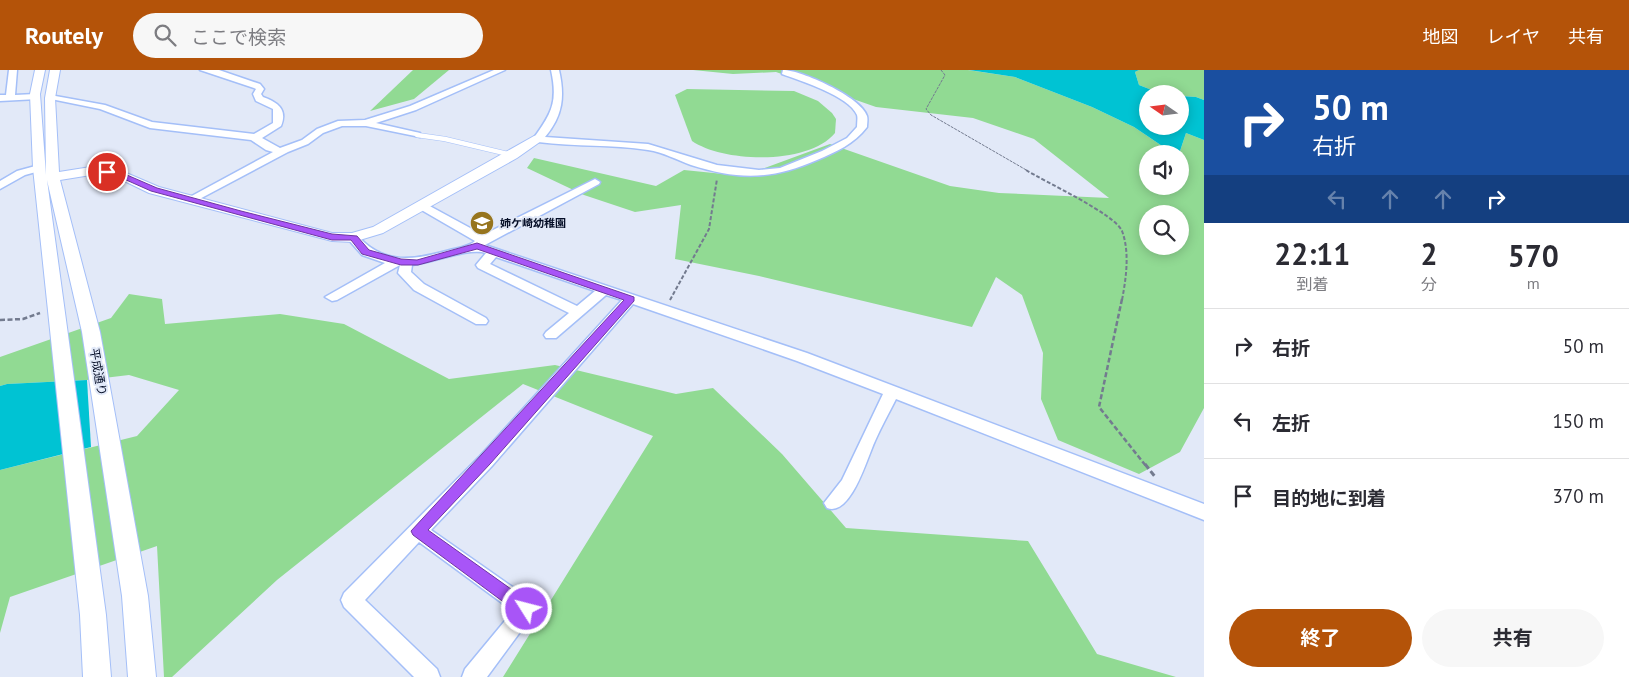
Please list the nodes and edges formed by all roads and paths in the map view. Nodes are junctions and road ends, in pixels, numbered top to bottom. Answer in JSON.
{"nodes":[{"id":1,"x":13,"y":70,"type":"edge"},
{"id":2,"x":40,"y":70,"type":"edge"},
{"id":3,"x":54,"y":70,"type":"edge"},
{"id":4,"x":204,"y":70,"type":"edge"},
{"id":5,"x":501,"y":70,"type":"edge"},
{"id":6,"x":555,"y":70,"type":"edge"},
{"id":7,"x":942,"y":70,"type":"edge"},
{"id":8,"x":785,"y":72,"type":"dead end"},
{"id":9,"x":10,"y":97,"type":"junction"},
{"id":10,"x":35,"y":97,"type":"junction"},
{"id":11,"x":0,"y":98,"type":"edge"},
{"id":12,"x":50,"y":98,"type":"junction"},
{"id":13,"x":366,"y":123,"type":"junction"},
{"id":14,"x":417,"y":136,"type":"joint"},
{"id":15,"x":255,"y":138,"type":"junction"},
{"id":16,"x":538,"y":139,"type":"junction"},
{"id":17,"x":283,"y":151,"type":"junction"},
{"id":18,"x":513,"y":155,"type":"junction"},
{"id":19,"x":39,"y":168,"type":"junction"},
{"id":20,"x":720,"y":169,"type":"junction"},
{"id":21,"x":53,"y":177,"type":"junction"},
{"id":22,"x":595,"y":182,"type":"dead end"},
{"id":23,"x":0,"y":186,"type":"edge"},
{"id":24,"x":192,"y":200,"type":"junction"},
{"id":25,"x":422,"y":206,"type":"junction"},
{"id":26,"x":353,"y":238,"type":"junction"},
{"id":27,"x":480,"y":243,"type":"junction"},
{"id":28,"x":493,"y":252,"type":"junction"},
{"id":29,"x":402,"y":262,"type":"junction"},
{"id":30,"x":604,"y":290,"type":"junction"},
{"id":31,"x":332,"y":297,"type":"dead end"},
{"id":32,"x":630,"y":299,"type":"junction"},
{"id":33,"x":56,"y":308,"type":"junction"},
{"id":34,"x":664,"y":310,"type":"junction"},
{"id":35,"x":578,"y":312,"type":"junction"},
{"id":36,"x":0,"y":320,"type":"edge"},
{"id":37,"x":481,"y":320,"type":"dead end"},
{"id":38,"x":551,"y":336,"type":"dead end"},
{"id":39,"x":892,"y":392,"type":"junction"},
{"id":40,"x":1174,"y":500,"type":"junction"},
{"id":41,"x":833,"y":503,"type":"dead end"},
{"id":42,"x":1204,"y":512,"type":"edge"},
{"id":43,"x":418,"y":531,"type":"junction"},
{"id":44,"x":93,"y":615,"type":"joint"},
{"id":45,"x":97,"y":677,"type":"edge"},
{"id":46,"x":142,"y":677,"type":"edge"},
{"id":47,"x":429,"y":677,"type":"edge"},
{"id":48,"x":473,"y":677,"type":"edge"}],
"edges":[{"from":1,"to":9,"type":"street"},
{"from":2,"to":10,"type":"street"},
{"from":3,"to":12,"type":"street","name":"平成通り"},
{"from":4,"to":15,"type":"street"},
{"from":5,"to":13,"type":"street"},
{"from":6,"to":16,"type":"street"},
{"from":7,"to":40,"type":"path"},
{"from":8,"to":20,"type":"street"},
{"from":9,"to":10,"type":"street"},
{"from":9,"to":11,"type":"street"},
{"from":10,"to":19,"type":"street"},
{"from":12,"to":15,"type":"street"},
{"from":12,"to":21,"type":"street","name":"平成通り"},
{"from":13,"to":14,"type":"street"},
{"from":13,"to":17,"type":"street"},
{"from":14,"to":18,"type":"lane"},
{"from":15,"to":17,"type":"street"},
{"from":16,"to":18,"type":"street"},
{"from":16,"to":20,"type":"street"},
{"from":17,"to":24,"type":"street"},
{"from":18,"to":25,"type":"street"},
{"from":19,"to":23,"type":"street"},
{"from":19,"to":33,"type":"street"},
{"from":20,"to":34,"type":"path"},
{"from":21,"to":24,"type":"street"},
{"from":21,"to":46,"type":"street","name":"平成通り"},
{"from":22,"to":27,"type":"street"},
{"from":24,"to":26,"type":"street"},
{"from":25,"to":26,"type":"street"},
{"from":25,"to":27,"type":"street"},
{"from":26,"to":29,"type":"street"},
{"from":27,"to":28,"type":"street"},
{"from":27,"to":29,"type":"street"},
{"from":28,"to":30,"type":"street"},
{"from":28,"to":35,"type":"street"},
{"from":29,"to":31,"type":"street"},
{"from":29,"to":37,"type":"street"},
{"from":30,"to":32,"type":"street"},
{"from":30,"to":35,"type":"street"},
{"from":32,"to":34,"type":"street"},
{"from":32,"to":43,"type":"street"},
{"from":33,"to":36,"type":"path"},
{"from":33,"to":44,"type":"street"},
{"from":34,"to":39,"type":"street"},
{"from":35,"to":38,"type":"street"},
{"from":39,"to":40,"type":"street"},
{"from":39,"to":41,"type":"street"},
{"from":40,"to":42,"type":"street"},
{"from":43,"to":47,"type":"street"},
{"from":43,"to":48,"type":"street"},
{"from":44,"to":45,"type":"street"}]}
